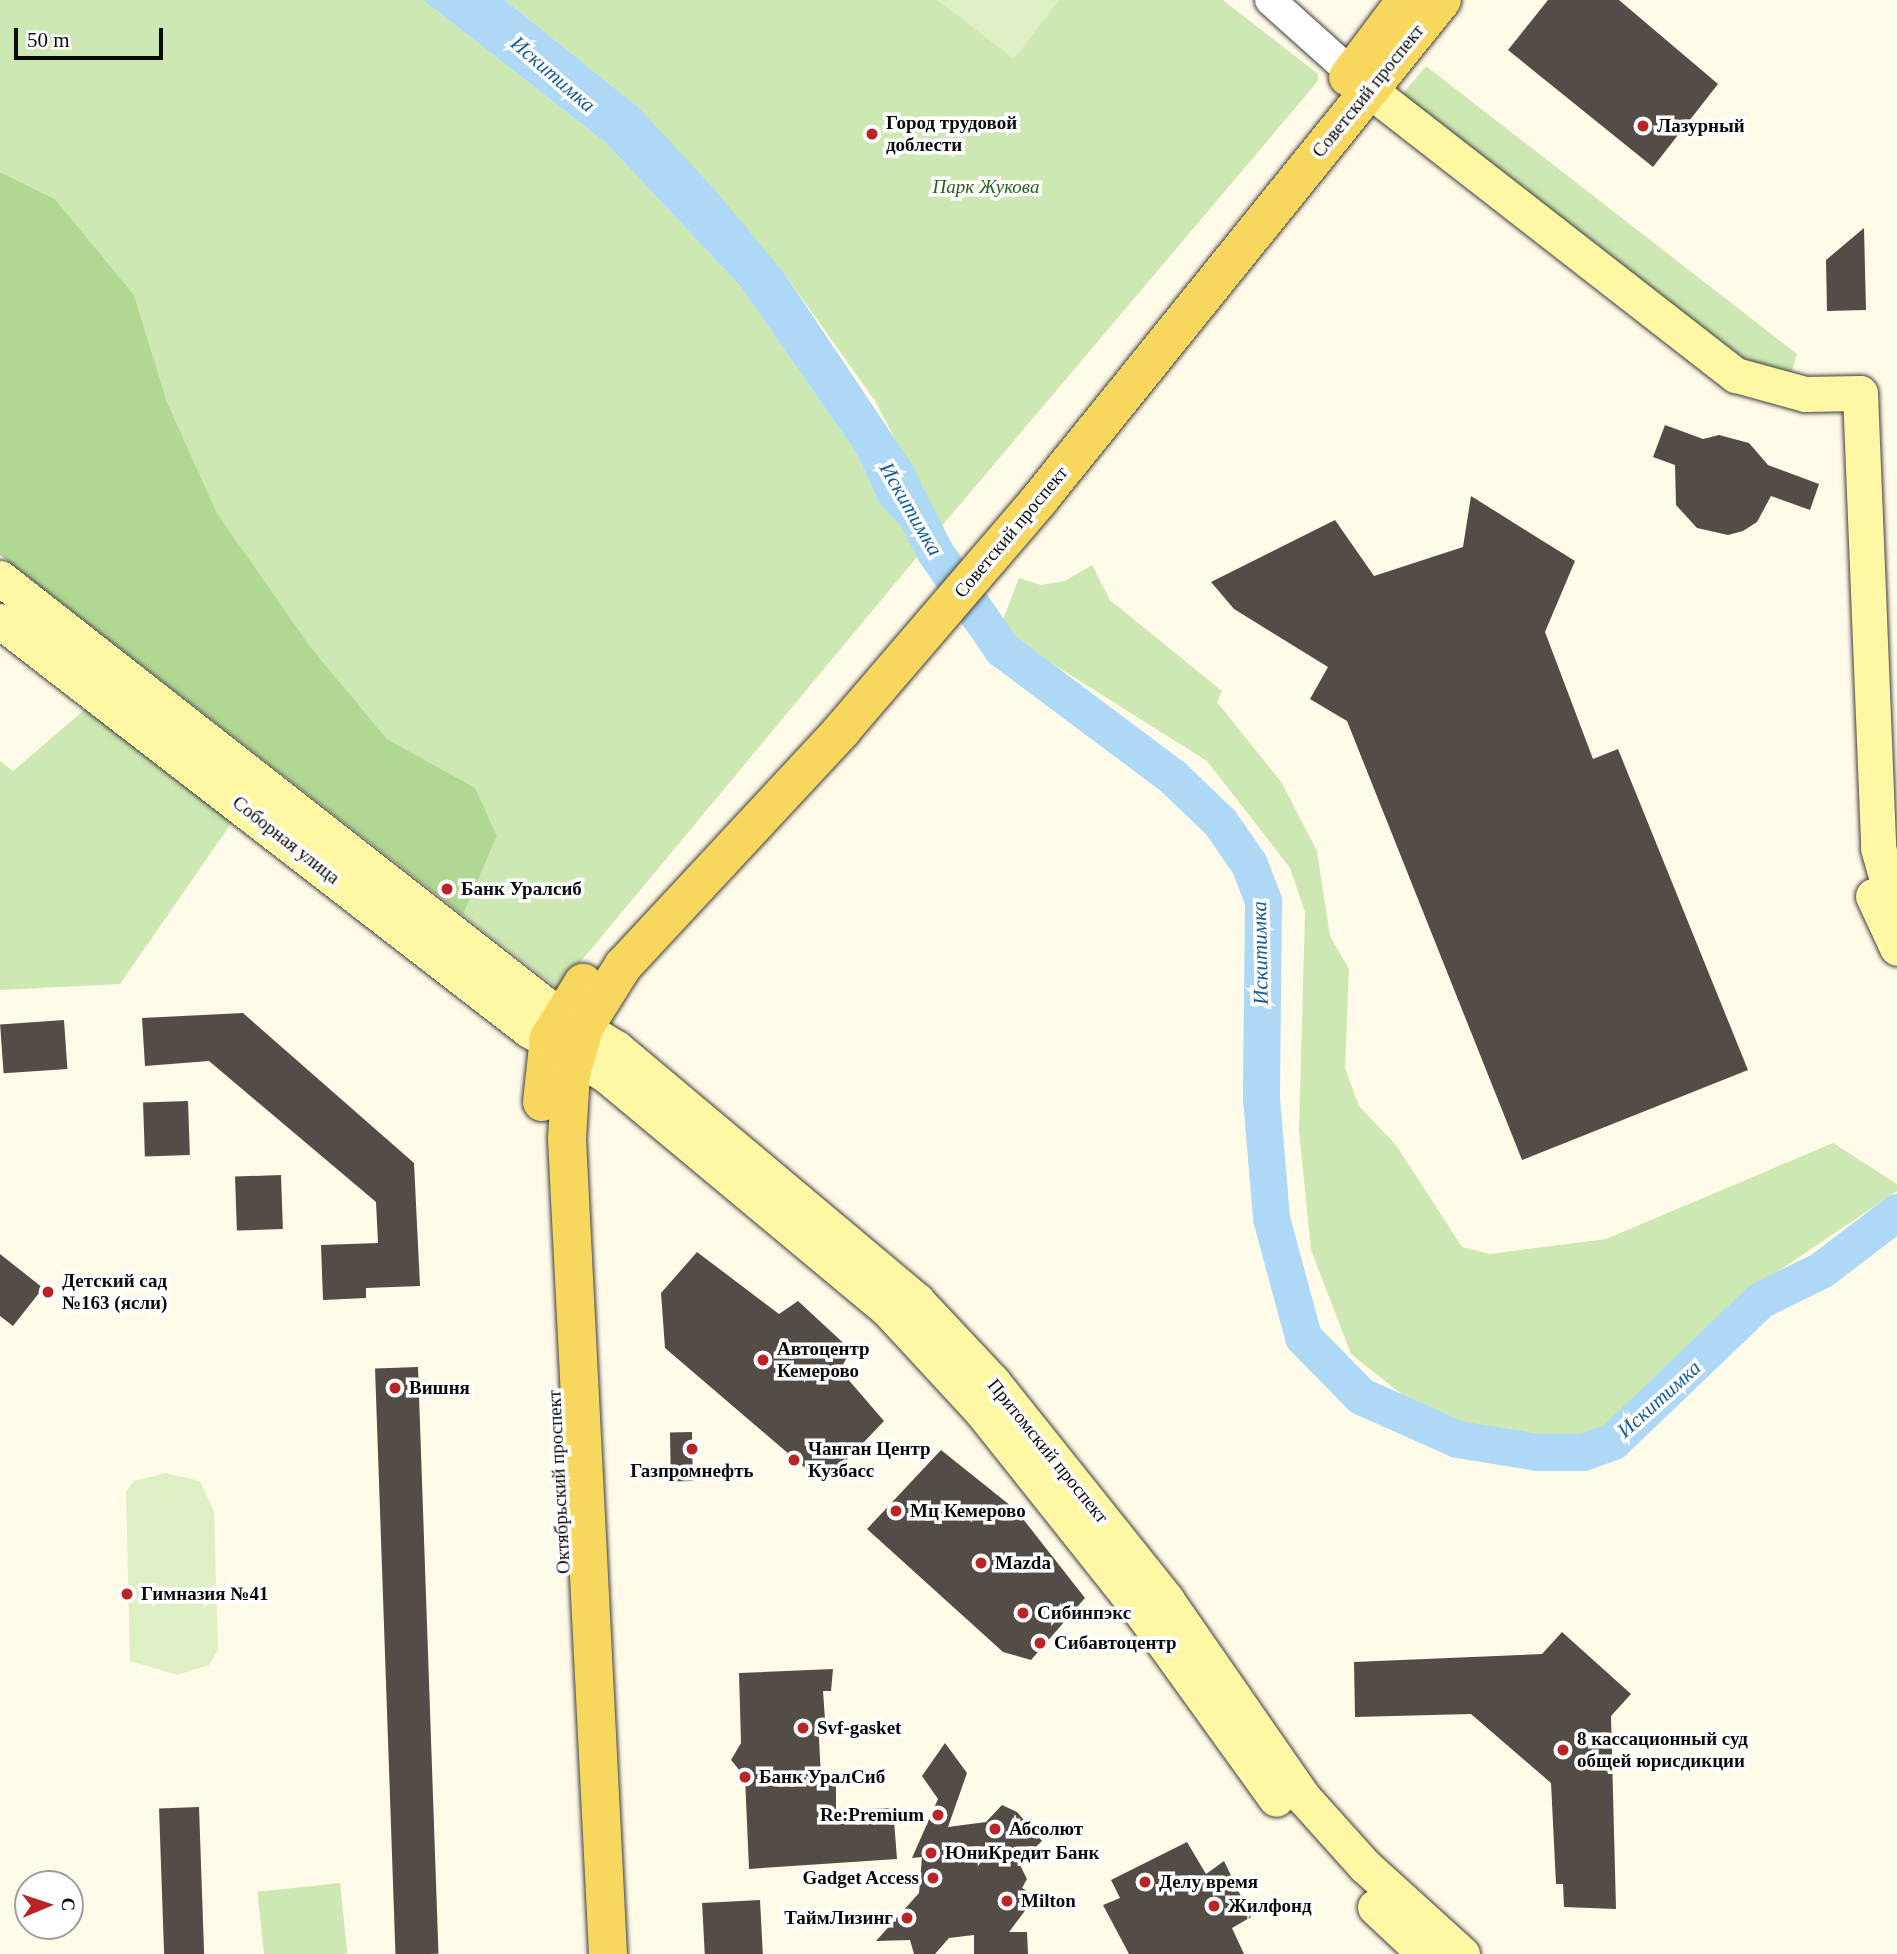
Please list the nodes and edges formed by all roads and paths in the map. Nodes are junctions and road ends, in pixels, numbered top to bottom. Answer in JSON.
{"nodes":[{"id":1,"x":1270,"y":0,"type":"edge"},
{"id":2,"x":1406,"y":0,"type":"edge"},
{"id":3,"x":1442,"y":0,"type":"edge"},
{"id":4,"x":1360,"y":80,"type":"junction"},
{"id":5,"x":1851,"y":393,"type":"junction"},
{"id":6,"x":0,"y":578,"type":"edge"},
{"id":7,"x":0,"y":621,"type":"edge"},
{"id":8,"x":1897,"y":915,"type":"edge"},
{"id":9,"x":1897,"y":948,"type":"edge"},
{"id":10,"x":568,"y":1034,"type":"junction"},
{"id":11,"x":582,"y":1954,"type":"edge"},
{"id":12,"x":608,"y":1954,"type":"edge"},
{"id":13,"x":1425,"y":1954,"type":"edge"},
{"id":14,"x":1462,"y":1954,"type":"edge"}],
"edges":[{"from":1,"to":4,"type":"street"},
{"from":2,"to":4,"type":"main road","name":"Советский проспект"},
{"from":3,"to":4,"type":"main road","name":"Советский проспект"},
{"from":4,"to":5,"type":"main road"},
{"from":4,"to":10,"type":"main road","name":"Советский проспект"},
{"from":5,"to":8,"type":"main road"},
{"from":5,"to":9,"type":"main road"},
{"from":6,"to":10,"type":"main road","name":"Соборная улица"},
{"from":7,"to":10,"type":"main road","name":"Соборная улица"},
{"from":10,"to":11,"type":"main road","name":"Октябрьский проспект"},
{"from":10,"to":12,"type":"main road","name":"Октябрьский проспект"},
{"from":10,"to":13,"type":"main road","name":"Притомский проспект"},
{"from":10,"to":14,"type":"main road","name":"Притомский проспект"}]}
